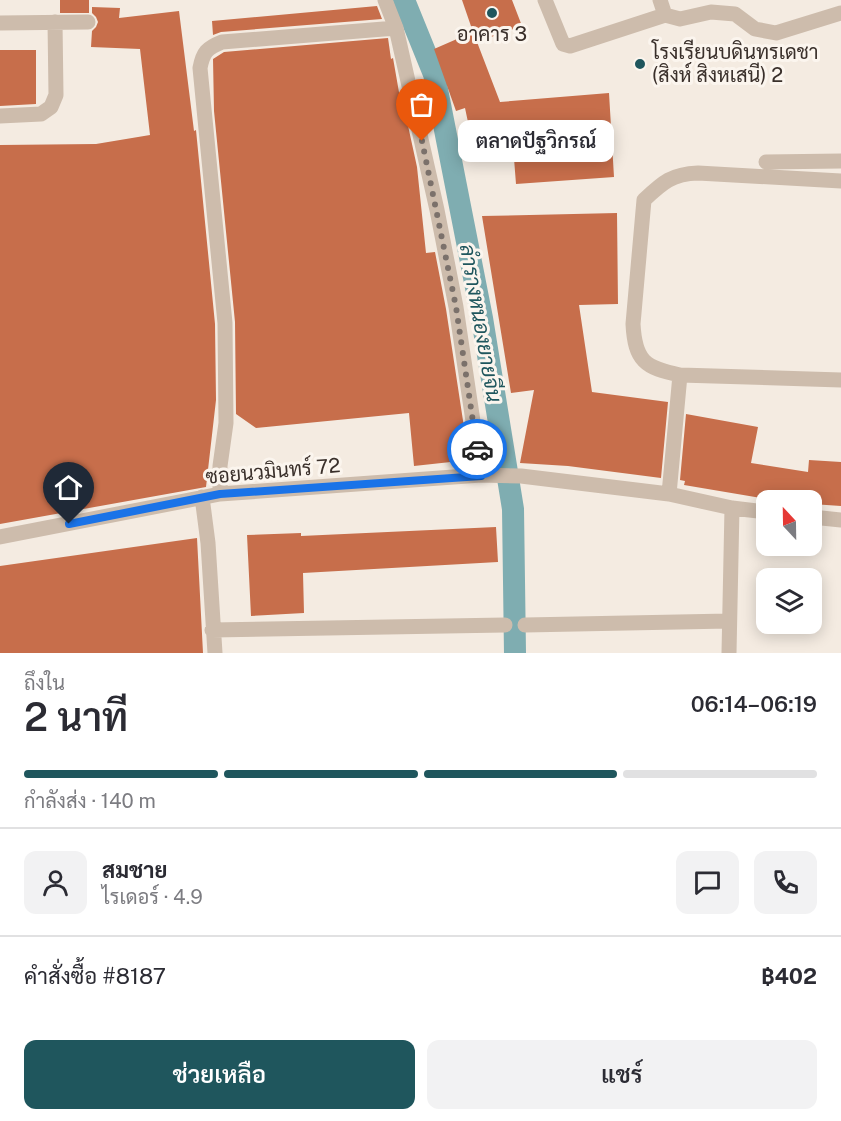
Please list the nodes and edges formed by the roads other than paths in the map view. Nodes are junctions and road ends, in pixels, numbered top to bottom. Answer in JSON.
{"nodes":[{"id":1,"x":385,"y":0,"type":"edge"},
{"id":2,"x":545,"y":0,"type":"edge"},
{"id":3,"x":660,"y":0,"type":"edge"},
{"id":4,"x":841,"y":13,"type":"edge"},
{"id":5,"x":665,"y":15,"type":"junction"},
{"id":6,"x":55,"y":22,"type":"junction"},
{"id":7,"x":88,"y":22,"type":"dead end"},
{"id":8,"x":0,"y":23,"type":"edge"},
{"id":9,"x":396,"y":28,"type":"junction"},
{"id":10,"x":0,"y":116,"type":"edge"},
{"id":11,"x":841,"y":161,"type":"edge"},
{"id":12,"x":766,"y":162,"type":"dead end"},
{"id":13,"x":841,"y":181,"type":"edge"},
{"id":14,"x":680,"y":375,"type":"junction"},
{"id":15,"x":841,"y":380,"type":"edge"},
{"id":16,"x":481,"y":476,"type":"junction"},
{"id":17,"x":220,"y":494,"type":"junction"},
{"id":18,"x":669,"y":494,"type":"junction"},
{"id":19,"x":202,"y":497,"type":"junction"},
{"id":20,"x":732,"y":507,"type":"junction"},
{"id":21,"x":756,"y":511,"type":"edge"},
{"id":22,"x":822,"y":518,"type":"edge"},
{"id":23,"x":841,"y":520,"type":"edge"},
{"id":24,"x":0,"y":537,"type":"edge"},
{"id":25,"x":729,"y":621,"type":"junction"},
{"id":26,"x":525,"y":625,"type":"dead end"},
{"id":27,"x":505,"y":626,"type":"dead end"},
{"id":28,"x":212,"y":630,"type":"junction"},
{"id":29,"x":215,"y":653,"type":"edge"},
{"id":30,"x":729,"y":653,"type":"edge"}],
"edges":[{"from":1,"to":9,"type":"street"},
{"from":2,"to":5,"type":"street"},
{"from":3,"to":5,"type":"street"},
{"from":4,"to":5,"type":"street"},
{"from":6,"to":7,"type":"street"},
{"from":6,"to":8,"type":"street"},
{"from":6,"to":10,"type":"street"},
{"from":9,"to":16,"type":"street"},
{"from":9,"to":17,"type":"street"},
{"from":11,"to":12,"type":"street"},
{"from":13,"to":14,"type":"street"},
{"from":14,"to":15,"type":"street"},
{"from":14,"to":18,"type":"street"},
{"from":16,"to":17,"type":"street","name":"ซอยนวมินทร์ 72"},
{"from":16,"to":18,"type":"street","name":"ซอยนวมินทร์ 72"},
{"from":17,"to":19,"type":"street","name":"ซอยนวมินทร์ 72"},
{"from":18,"to":20,"type":"street"},
{"from":19,"to":24,"type":"street","name":"ซอยนวมินทร์ 72"},
{"from":19,"to":28,"type":"street"},
{"from":20,"to":21,"type":"street"},
{"from":20,"to":25,"type":"street"},
{"from":22,"to":23,"type":"street"},
{"from":25,"to":26,"type":"street"},
{"from":25,"to":30,"type":"street"},
{"from":27,"to":28,"type":"street"},
{"from":28,"to":29,"type":"street"}]}
